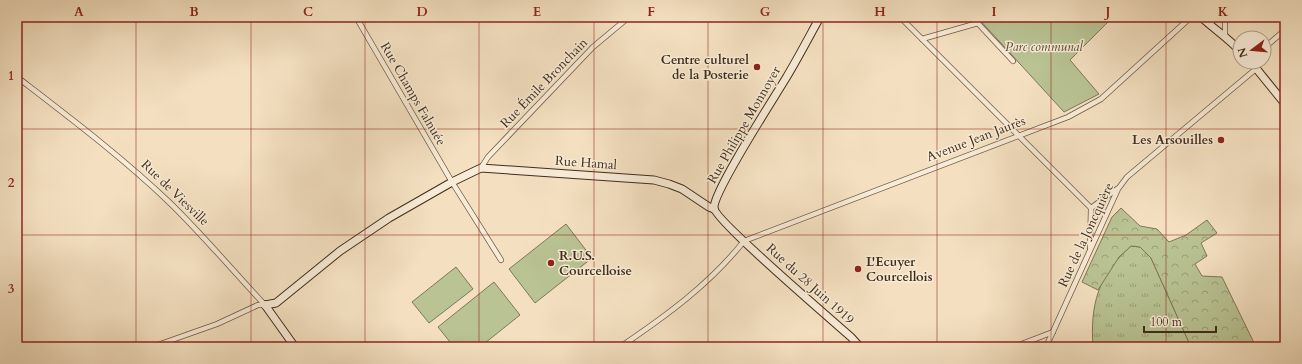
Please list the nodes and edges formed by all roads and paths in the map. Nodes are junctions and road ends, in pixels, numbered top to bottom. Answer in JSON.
{"nodes":[{"id":1,"x":356,"y":17,"type":"edge"},
{"id":2,"x":629,"y":17,"type":"edge"},
{"id":3,"x":820,"y":17,"type":"edge"},
{"id":4,"x":900,"y":17,"type":"edge"},
{"id":5,"x":972,"y":17,"type":"edge"},
{"id":6,"x":1192,"y":17,"type":"edge"},
{"id":7,"x":1201,"y":17,"type":"edge"},
{"id":8,"x":1216,"y":17,"type":"edge"},
{"id":9,"x":1225,"y":17,"type":"edge"},
{"id":10,"x":978,"y":23,"type":"junction"},
{"id":11,"x":1209,"y":25,"type":"junction"},
{"id":12,"x":1285,"y":30,"type":"edge"},
{"id":13,"x":1226,"y":36,"type":"junction"},
{"id":14,"x":922,"y":39,"type":"junction"},
{"id":15,"x":1272,"y":41,"type":"edge"},
{"id":16,"x":1232,"y":42,"type":"edge"},
{"id":17,"x":1013,"y":61,"type":"dead end"},
{"id":18,"x":1255,"y":70,"type":"edge"},
{"id":19,"x":1259,"y":70,"type":"edge"},
{"id":20,"x":17,"y":77,"type":"edge"},
{"id":21,"x":1285,"y":104,"type":"edge"},
{"id":22,"x":1017,"y":135,"type":"junction"},
{"id":23,"x":481,"y":168,"type":"junction"},
{"id":24,"x":452,"y":182,"type":"junction"},
{"id":25,"x":1118,"y":189,"type":"junction"},
{"id":26,"x":1091,"y":208,"type":"junction"},
{"id":27,"x":714,"y":209,"type":"junction"},
{"id":28,"x":744,"y":241,"type":"junction"},
{"id":29,"x":1090,"y":252,"type":"junction"},
{"id":30,"x":501,"y":260,"type":"dead end"},
{"id":31,"x":265,"y":305,"type":"junction"},
{"id":32,"x":1054,"y":332,"type":"junction"},
{"id":33,"x":152,"y":347,"type":"edge"},
{"id":34,"x":295,"y":347,"type":"edge"},
{"id":35,"x":620,"y":347,"type":"edge"},
{"id":36,"x":860,"y":347,"type":"edge"},
{"id":37,"x":1014,"y":347,"type":"edge"},
{"id":38,"x":1046,"y":347,"type":"edge"}],
"edges":[{"from":1,"to":24,"type":"street","name":"Rue Champs Falnuée"},
{"from":2,"to":23,"type":"street","name":"Rue Émile Bronchain"},
{"from":3,"to":27,"type":"street","name":"Rue Philippe Monnoyer"},
{"from":4,"to":14,"type":"street"},
{"from":5,"to":10,"type":"street"},
{"from":6,"to":22,"type":"street","name":"Avenue Jean Jaurès"},
{"from":7,"to":11,"type":"street"},
{"from":8,"to":11,"type":"street"},
{"from":9,"to":13,"type":"street"},
{"from":10,"to":14,"type":"street"},
{"from":10,"to":17,"type":"street"},
{"from":11,"to":13,"type":"street"},
{"from":12,"to":15,"type":"street"},
{"from":13,"to":16,"type":"street"},
{"from":14,"to":22,"type":"street"},
{"from":18,"to":25,"type":"street","name":"Rue de la Joncquière"},
{"from":19,"to":21,"type":"street"},
{"from":20,"to":31,"type":"street","name":"Rue de Viesville"},
{"from":22,"to":26,"type":"street"},
{"from":22,"to":28,"type":"street","name":"Avenue Jean Jaurès"},
{"from":23,"to":24,"type":"street","name":"Rue Hamal"},
{"from":23,"to":27,"type":"street","name":"Rue Hamal"},
{"from":24,"to":30,"type":"street"},
{"from":24,"to":31,"type":"street","name":"Rue Hamal"},
{"from":25,"to":26,"type":"street"},
{"from":25,"to":29,"type":"street","name":"Rue de la Joncquière"},
{"from":26,"to":29,"type":"street"},
{"from":27,"to":28,"type":"street"},
{"from":28,"to":35,"type":"street"},
{"from":28,"to":36,"type":"street","name":"Rue du 28 Juin 1919"},
{"from":29,"to":32,"type":"street","name":"Rue de la Joncquière"},
{"from":31,"to":33,"type":"street"},
{"from":31,"to":34,"type":"street","name":"Rue de Viesville"},
{"from":32,"to":37,"type":"street"},
{"from":32,"to":38,"type":"street","name":"Rue de la Joncquière"}]}
